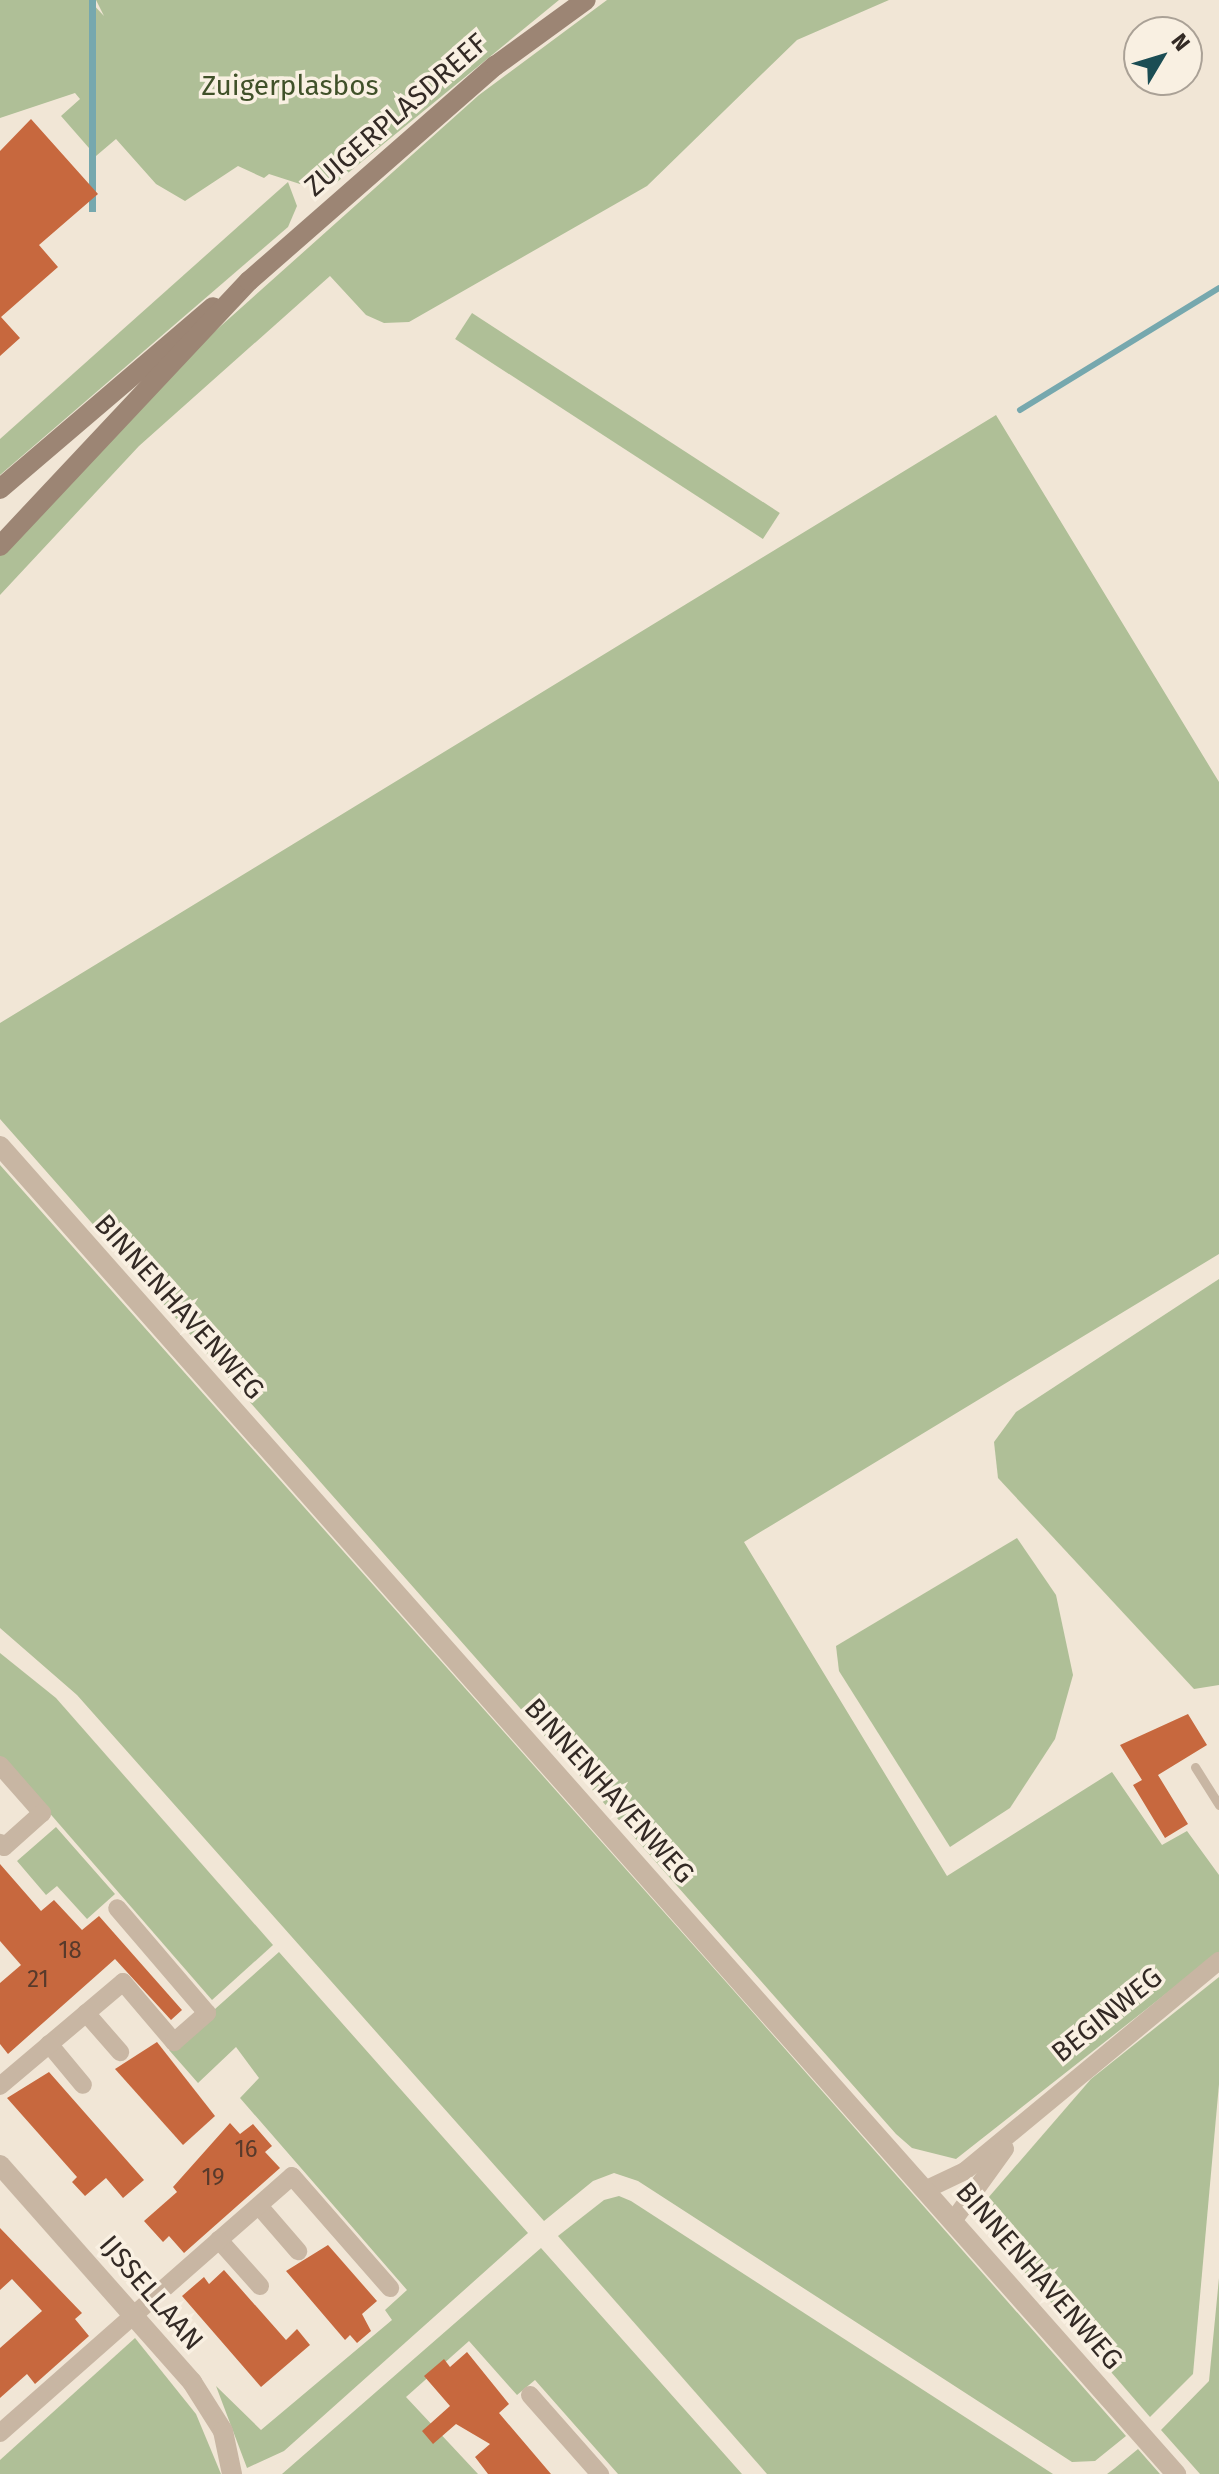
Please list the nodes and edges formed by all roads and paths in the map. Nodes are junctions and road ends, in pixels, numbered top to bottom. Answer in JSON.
{"nodes":[{"id":1,"x":586,"y":0,"type":"edge"},
{"id":2,"x":249,"y":281,"type":"junction"},
{"id":3,"x":0,"y":489,"type":"edge"},
{"id":4,"x":0,"y":546,"type":"edge"},
{"id":5,"x":0,"y":1146,"type":"edge"},
{"id":6,"x":0,"y":1765,"type":"edge"},
{"id":7,"x":1195,"y":1767,"type":"dead end"},
{"id":8,"x":1219,"y":1805,"type":"edge"},
{"id":9,"x":0,"y":1843,"type":"edge"},
{"id":10,"x":117,"y":1908,"type":"dead end"},
{"id":11,"x":1219,"y":1961,"type":"edge"},
{"id":12,"x":86,"y":2013,"type":"junction"},
{"id":13,"x":49,"y":2044,"type":"junction"},
{"id":14,"x":120,"y":2052,"type":"dead end"},
{"id":15,"x":83,"y":2085,"type":"dead end"},
{"id":16,"x":0,"y":2086,"type":"edge"},
{"id":17,"x":1032,"y":2116,"type":"junction"},
{"id":18,"x":0,"y":2165,"type":"edge"},
{"id":19,"x":925,"y":2190,"type":"junction"},
{"id":20,"x":259,"y":2206,"type":"junction"},
{"id":21,"x":953,"y":2221,"type":"junction"},
{"id":22,"x":219,"y":2240,"type":"junction"},
{"id":23,"x":298,"y":2251,"type":"dead end"},
{"id":24,"x":260,"y":2286,"type":"dead end"},
{"id":25,"x":390,"y":2288,"type":"dead end"},
{"id":26,"x":133,"y":2316,"type":"junction"},
{"id":27,"x":530,"y":2395,"type":"dead end"},
{"id":28,"x":0,"y":2433,"type":"edge"},
{"id":29,"x":232,"y":2474,"type":"edge"},
{"id":30,"x":600,"y":2474,"type":"edge"},
{"id":31,"x":1176,"y":2474,"type":"edge"}],
"edges":[{"from":1,"to":2,"type":"main road","name":"ZUIGERPLASDREEF"},
{"from":2,"to":3,"type":"main road","name":"ZUIGERPLASDREEF"},
{"from":2,"to":4,"type":"main road","name":"ZUIGERPLASDREEF"},
{"from":5,"to":19,"type":"street","name":"BINNENHAVENWEG"},
{"from":6,"to":9,"type":"street"},
{"from":7,"to":8,"type":"lane"},
{"from":10,"to":12,"type":"street"},
{"from":11,"to":17,"type":"street","name":"BEGINWEG"},
{"from":12,"to":13,"type":"street"},
{"from":12,"to":14,"type":"street"},
{"from":13,"to":15,"type":"street"},
{"from":13,"to":16,"type":"street"},
{"from":17,"to":19,"type":"street","name":"BEGINWEG"},
{"from":17,"to":21,"type":"street","name":"BEGINWEG"},
{"from":18,"to":26,"type":"street","name":"IJSSELLAAN"},
{"from":19,"to":21,"type":"street","name":"BINNENHAVENWEG"},
{"from":20,"to":22,"type":"street"},
{"from":20,"to":23,"type":"street"},
{"from":20,"to":25,"type":"street"},
{"from":21,"to":31,"type":"street","name":"BINNENHAVENWEG"},
{"from":22,"to":24,"type":"street"},
{"from":22,"to":26,"type":"street"},
{"from":26,"to":28,"type":"street"},
{"from":26,"to":29,"type":"street","name":"IJSSELLAAN"},
{"from":27,"to":30,"type":"street"}]}
